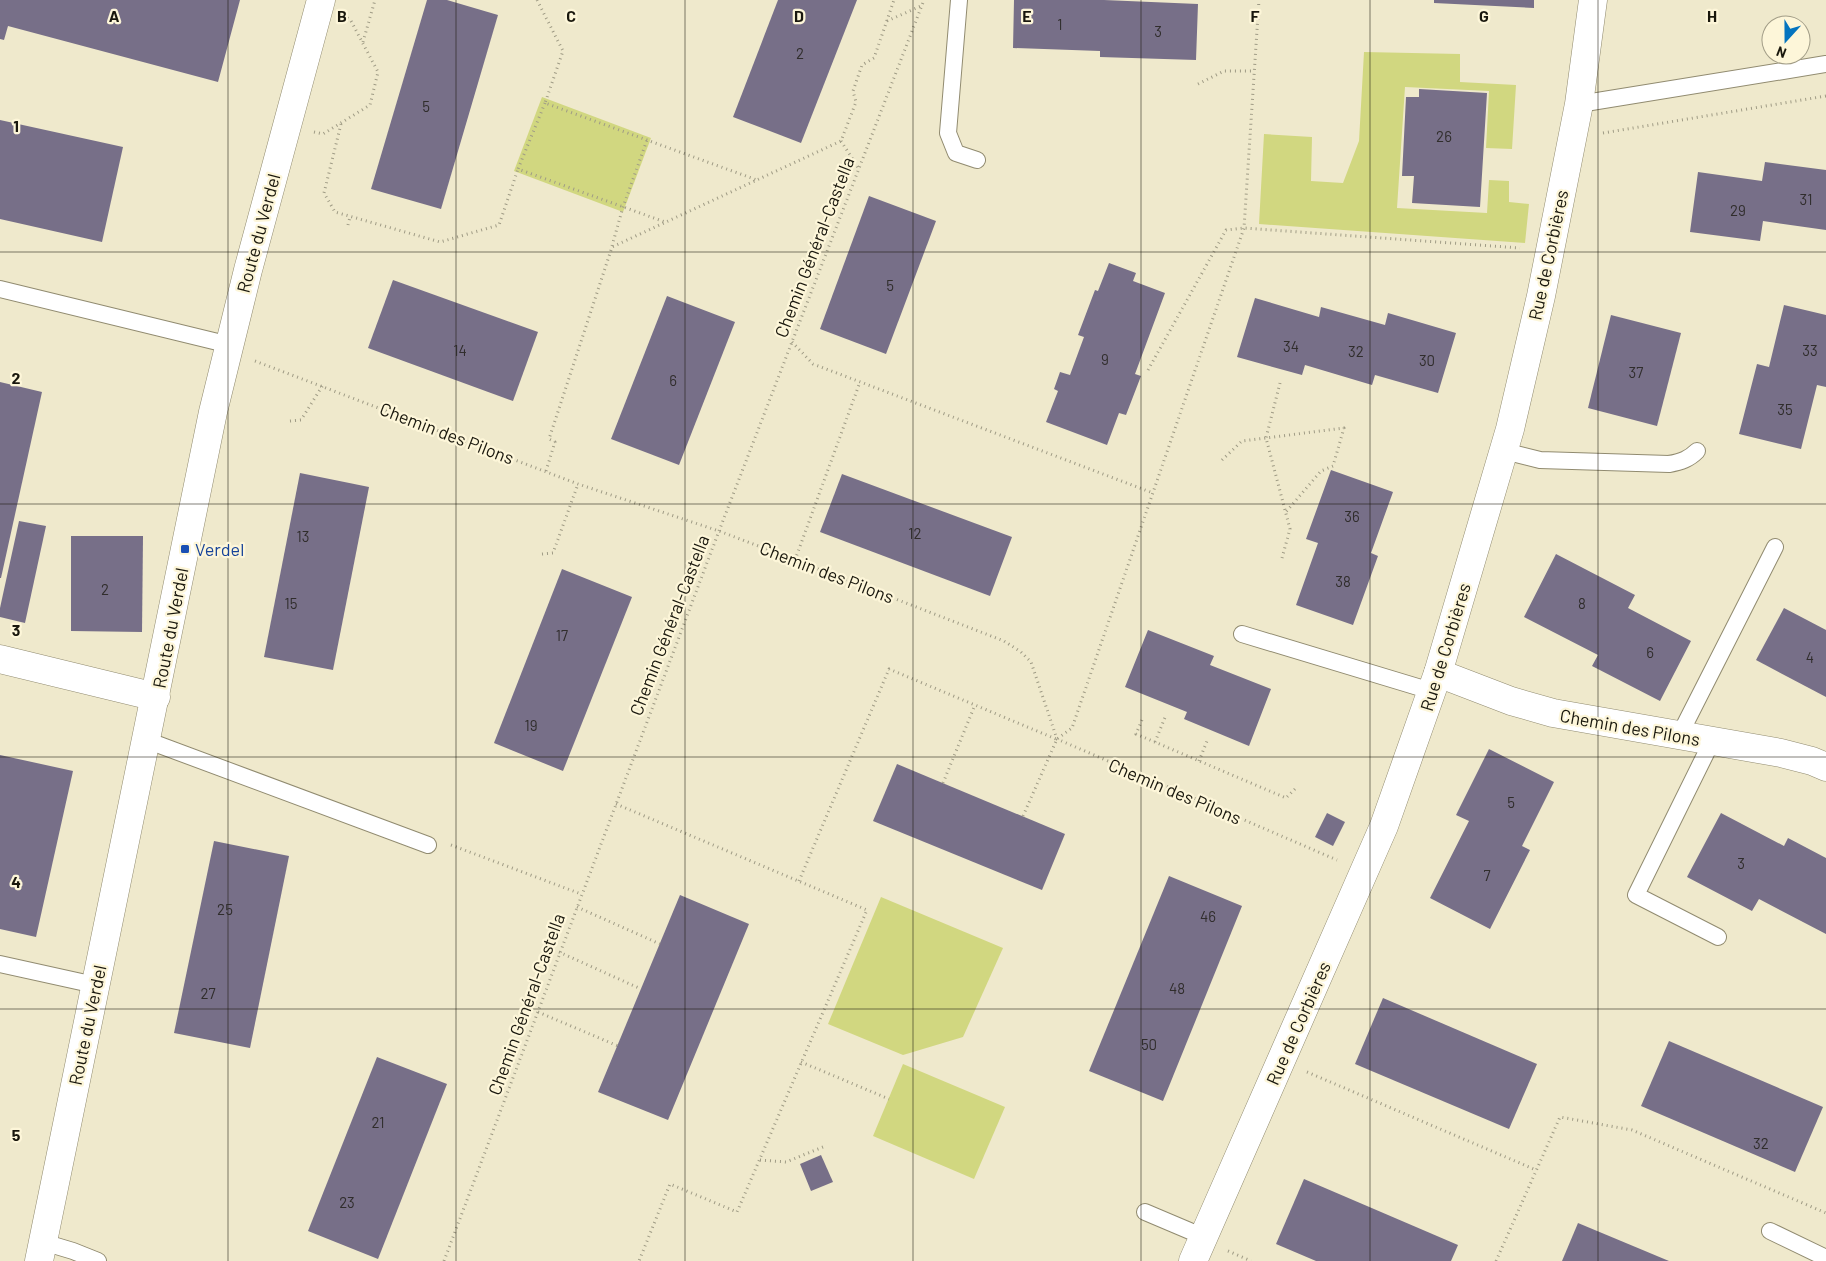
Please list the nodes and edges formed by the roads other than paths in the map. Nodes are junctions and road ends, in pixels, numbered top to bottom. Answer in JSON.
{"nodes":[{"id":1,"x":960,"y":0,"type":"edge"},
{"id":2,"x":1593,"y":0,"type":"edge"},
{"id":3,"x":331,"y":8,"type":"edge"},
{"id":4,"x":1826,"y":64,"type":"edge"},
{"id":5,"x":1580,"y":104,"type":"junction"},
{"id":6,"x":977,"y":160,"type":"dead end"},
{"id":7,"x":0,"y":289,"type":"edge"},
{"id":8,"x":230,"y":344,"type":"junction"},
{"id":9,"x":1504,"y":451,"type":"junction"},
{"id":10,"x":1697,"y":451,"type":"dead end"},
{"id":11,"x":1775,"y":548,"type":"dead end"},
{"id":12,"x":1242,"y":634,"type":"dead end"},
{"id":13,"x":0,"y":659,"type":"edge"},
{"id":14,"x":1434,"y":682,"type":"junction"},
{"id":15,"x":156,"y":697,"type":"junction"},
{"id":16,"x":1679,"y":736,"type":"junction"},
{"id":17,"x":146,"y":740,"type":"junction"},
{"id":18,"x":1712,"y":741,"type":"junction"},
{"id":19,"x":1826,"y":767,"type":"edge"},
{"id":20,"x":428,"y":845,"type":"dead end"},
{"id":21,"x":1718,"y":937,"type":"dead end"},
{"id":22,"x":0,"y":964,"type":"edge"},
{"id":23,"x":95,"y":985,"type":"junction"},
{"id":24,"x":1145,"y":1212,"type":"dead end"},
{"id":25,"x":1770,"y":1231,"type":"dead end"},
{"id":26,"x":1198,"y":1249,"type":"edge"},
{"id":27,"x":41,"y":1252,"type":"edge"},
{"id":28,"x":1826,"y":1258,"type":"edge"},
{"id":29,"x":98,"y":1261,"type":"edge"}],
"edges":[{"from":1,"to":6,"type":"lane"},
{"from":2,"to":5,"type":"street","name":"Rue de Corbières"},
{"from":3,"to":8,"type":"street","name":"Route du Verdel"},
{"from":4,"to":5,"type":"lane"},
{"from":5,"to":9,"type":"street","name":"Rue de Corbières"},
{"from":7,"to":8,"type":"lane"},
{"from":8,"to":15,"type":"street","name":"Route du Verdel"},
{"from":9,"to":10,"type":"lane"},
{"from":9,"to":14,"type":"street","name":"Rue de Corbières"},
{"from":11,"to":16,"type":"lane"},
{"from":12,"to":14,"type":"lane"},
{"from":13,"to":15,"type":"street"},
{"from":14,"to":16,"type":"street","name":"Chemin des Pilons"},
{"from":14,"to":26,"type":"street","name":"Rue de Corbières"},
{"from":15,"to":17,"type":"street","name":"Route du Verdel"},
{"from":16,"to":18,"type":"street","name":"Chemin des Pilons"},
{"from":17,"to":20,"type":"lane"},
{"from":17,"to":23,"type":"street","name":"Route du Verdel"},
{"from":18,"to":19,"type":"street","name":"Chemin des Pilons"},
{"from":18,"to":21,"type":"lane"},
{"from":22,"to":23,"type":"lane"},
{"from":23,"to":27,"type":"street","name":"Route du Verdel"},
{"from":24,"to":26,"type":"lane"},
{"from":25,"to":28,"type":"lane"},
{"from":27,"to":29,"type":"lane"}]}
